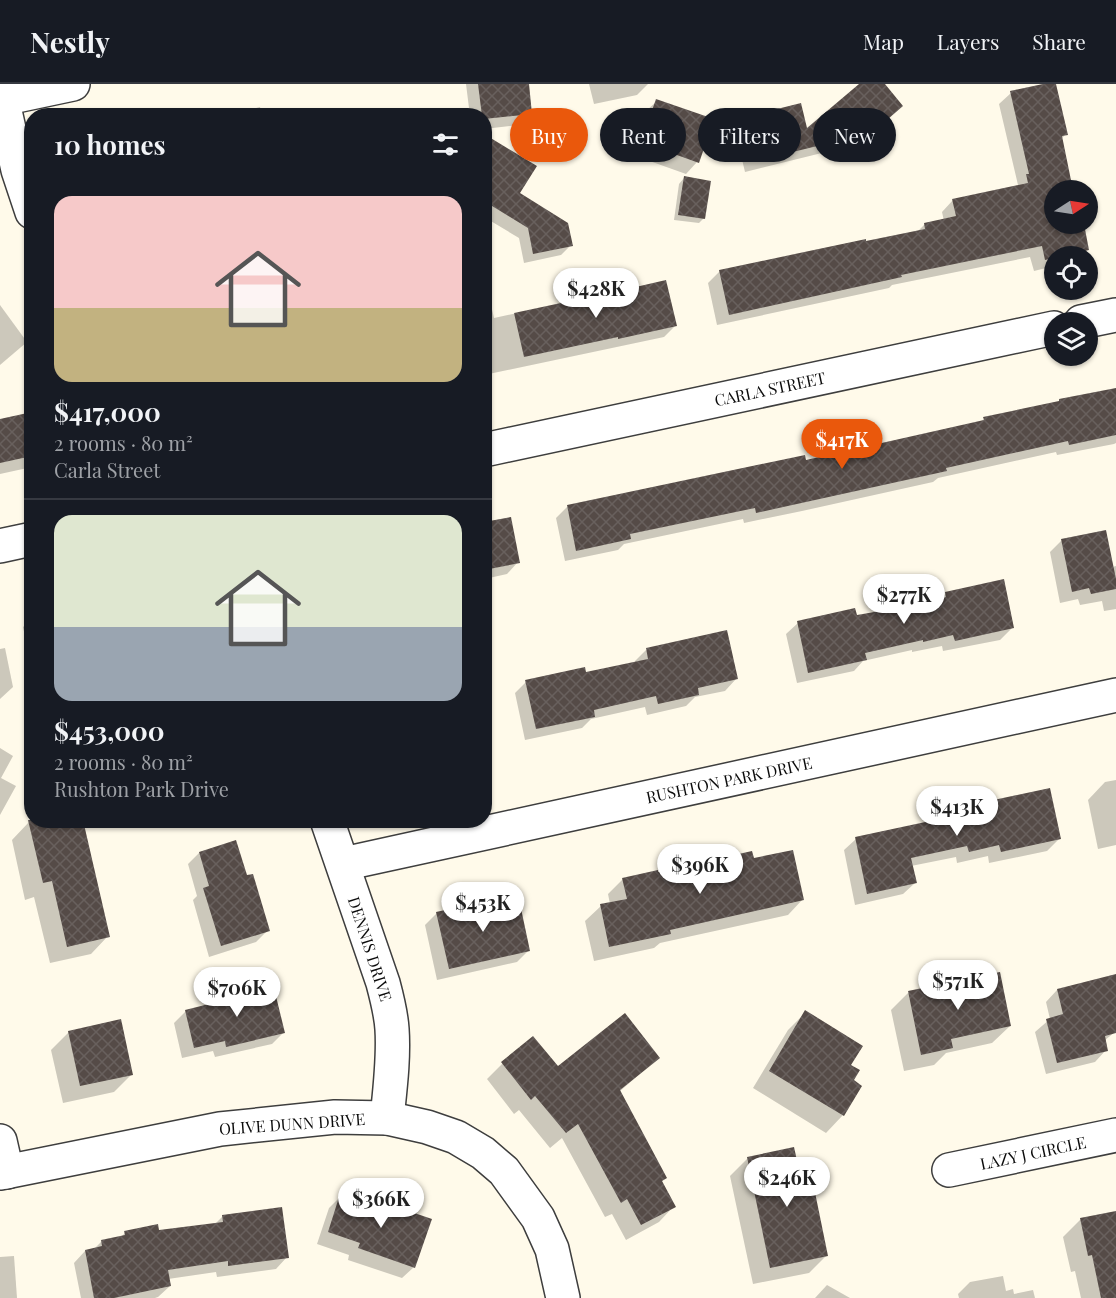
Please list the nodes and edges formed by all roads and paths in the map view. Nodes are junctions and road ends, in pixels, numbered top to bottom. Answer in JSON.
{"nodes":[{"id":1,"x":73,"y":84,"type":"edge"},
{"id":2,"x":1,"y":94,"type":"edge"},
{"id":3,"x":9,"y":172,"type":"edge"},
{"id":4,"x":24,"y":198,"type":"edge"},
{"id":5,"x":1116,"y":315,"type":"edge"},
{"id":6,"x":1098,"y":319,"type":"edge"},
{"id":7,"x":1044,"y":330,"type":"edge"},
{"id":8,"x":492,"y":448,"type":"edge"},
{"id":9,"x":24,"y":541,"type":"edge"},
{"id":10,"x":0,"y":546,"type":"edge"},
{"id":11,"x":1116,"y":695,"type":"edge"},
{"id":12,"x":330,"y":828,"type":"edge"},
{"id":13,"x":343,"y":864,"type":"junction"},
{"id":14,"x":387,"y":1118,"type":"junction"},
{"id":15,"x":1116,"y":1135,"type":"edge"},
{"id":16,"x":2,"y":1162,"type":"edge"},
{"id":17,"x":949,"y":1170,"type":"dead end"},
{"id":18,"x":563,"y":1298,"type":"edge"}],
"edges":[{"from":1,"to":2,"type":"street"},
{"from":2,"to":3,"type":"street"},
{"from":3,"to":4,"type":"street"},
{"from":5,"to":6,"type":"street"},
{"from":7,"to":8,"type":"street","name":"CARLA STREET"},
{"from":9,"to":10,"type":"street"},
{"from":11,"to":13,"type":"street","name":"RUSHTON PARK DRIVE"},
{"from":12,"to":13,"type":"street","name":"DENNIS DRIVE"},
{"from":13,"to":14,"type":"street","name":"DENNIS DRIVE"},
{"from":14,"to":16,"type":"street","name":"OLIVE DUNN DRIVE"},
{"from":14,"to":18,"type":"street","name":"OLIVE DUNN DRIVE"},
{"from":15,"to":17,"type":"street","name":"LAZY J CIRCLE"}]}
